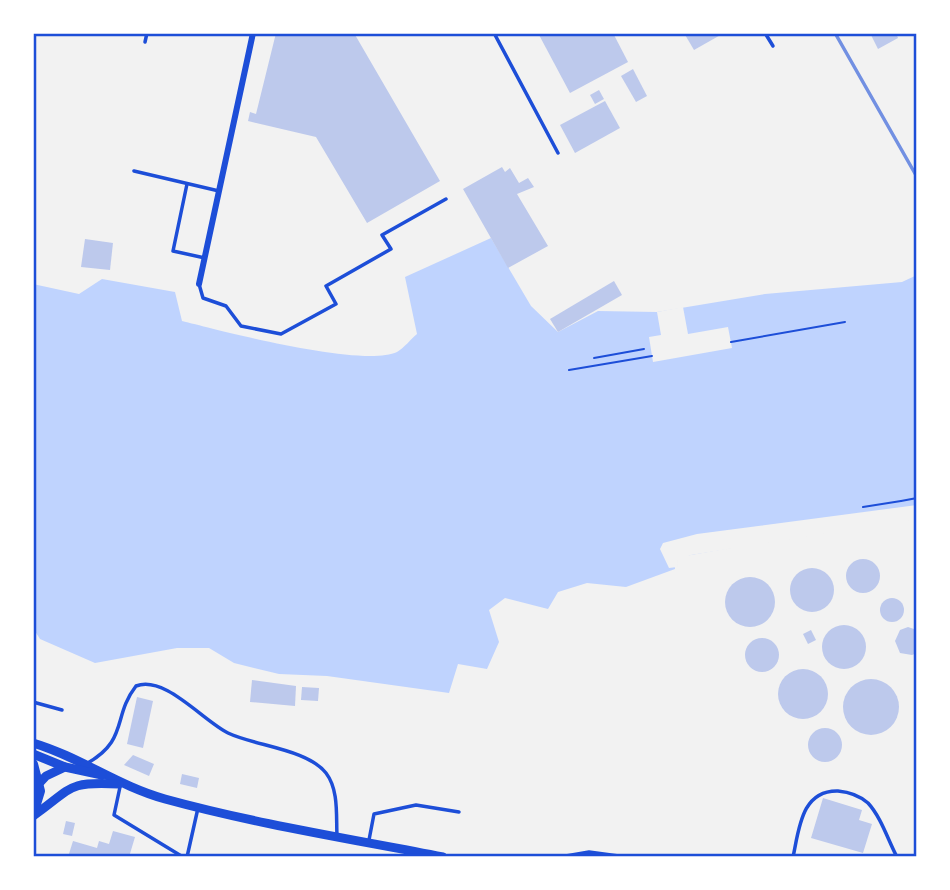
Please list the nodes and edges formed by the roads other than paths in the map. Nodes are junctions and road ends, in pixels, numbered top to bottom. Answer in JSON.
{"nodes":[{"id":1,"x":147,"y":33,"type":"edge"},
{"id":2,"x":253,"y":33,"type":"edge"},
{"id":3,"x":494,"y":33,"type":"edge"},
{"id":4,"x":765,"y":33,"type":"edge"},
{"id":5,"x":145,"y":42,"type":"dead end"},
{"id":6,"x":773,"y":47,"type":"dead end"},
{"id":7,"x":558,"y":153,"type":"dead end"},
{"id":8,"x":134,"y":171,"type":"dead end"},
{"id":9,"x":187,"y":184,"type":"junction"},
{"id":10,"x":219,"y":191,"type":"junction"},
{"id":11,"x":446,"y":199,"type":"dead end"},
{"id":12,"x":205,"y":258,"type":"junction"},
{"id":13,"x":199,"y":284,"type":"joint"},
{"id":14,"x":33,"y":702,"type":"edge"},
{"id":15,"x":62,"y":710,"type":"dead end"},
{"id":16,"x":33,"y":743,"type":"edge"},
{"id":17,"x":33,"y":754,"type":"edge"},
{"id":18,"x":33,"y":764,"type":"edge"},
{"id":19,"x":86,"y":764,"type":"junction"},
{"id":20,"x":65,"y":767,"type":"junction"},
{"id":21,"x":107,"y":775,"type":"junction"},
{"id":22,"x":121,"y":785,"type":"junction"},
{"id":23,"x":37,"y":786,"type":"edge"},
{"id":24,"x":198,"y":806,"type":"junction"},
{"id":25,"x":459,"y":812,"type":"dead end"},
{"id":26,"x":33,"y":815,"type":"edge"},
{"id":27,"x":337,"y":836,"type":"junction"},
{"id":28,"x":369,"y":842,"type":"junction"},
{"id":29,"x":185,"y":857,"type":"edge"},
{"id":30,"x":443,"y":857,"type":"edge"},
{"id":31,"x":560,"y":857,"type":"edge"},
{"id":32,"x":626,"y":857,"type":"edge"},
{"id":33,"x":793,"y":857,"type":"edge"},
{"id":34,"x":897,"y":857,"type":"edge"}],
"edges":[{"from":1,"to":5,"type":"lane"},
{"from":2,"to":10,"type":"street"},
{"from":3,"to":7,"type":"lane"},
{"from":4,"to":6,"type":"lane"},
{"from":8,"to":9,"type":"lane"},
{"from":9,"to":10,"type":"lane"},
{"from":9,"to":12,"type":"lane"},
{"from":10,"to":12,"type":"street"},
{"from":11,"to":13,"type":"lane"},
{"from":12,"to":13,"type":"street"},
{"from":14,"to":15,"type":"lane"},
{"from":16,"to":19,"type":"main road"},
{"from":17,"to":20,"type":"main road"},
{"from":18,"to":23,"type":"main road"},
{"from":19,"to":21,"type":"main road"},
{"from":19,"to":27,"type":"lane"},
{"from":20,"to":21,"type":"main road"},
{"from":20,"to":23,"type":"main road"},
{"from":21,"to":22,"type":"main road"},
{"from":22,"to":24,"type":"main road"},
{"from":22,"to":26,"type":"main road"},
{"from":22,"to":29,"type":"lane"},
{"from":23,"to":26,"type":"main road"},
{"from":24,"to":27,"type":"main road"},
{"from":24,"to":29,"type":"lane"},
{"from":25,"to":28,"type":"lane"},
{"from":27,"to":28,"type":"main road"},
{"from":28,"to":30,"type":"main road"},
{"from":31,"to":32,"type":"lane"},
{"from":33,"to":34,"type":"lane"}]}
